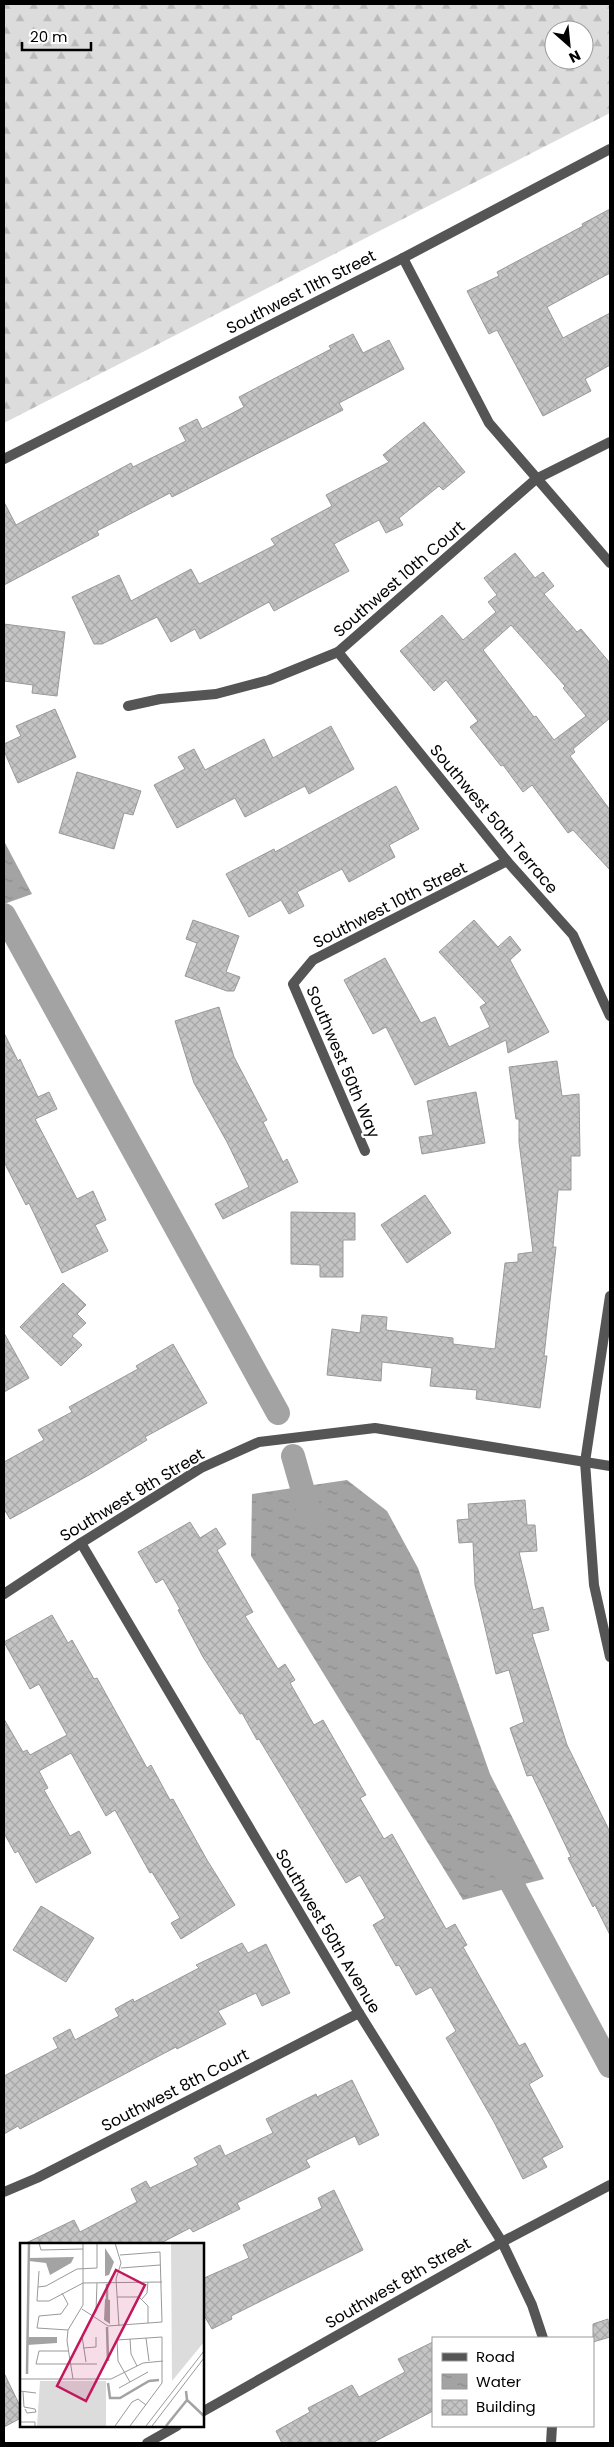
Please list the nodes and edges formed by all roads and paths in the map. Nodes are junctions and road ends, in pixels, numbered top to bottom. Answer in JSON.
{"nodes":[{"id":1,"x":610,"y":149,"type":"edge"},
{"id":2,"x":402,"y":258,"type":"junction"},
{"id":3,"x":610,"y":442,"type":"edge"},
{"id":4,"x":4,"y":459,"type":"edge"},
{"id":5,"x":536,"y":479,"type":"junction"},
{"id":6,"x":610,"y":563,"type":"edge"},
{"id":7,"x":338,"y":652,"type":"junction"},
{"id":8,"x":128,"y":706,"type":"dead end"},
{"id":9,"x":507,"y":860,"type":"junction"},
{"id":10,"x":293,"y":984,"type":"joint"},
{"id":11,"x":610,"y":1016,"type":"edge"},
{"id":12,"x":365,"y":1151,"type":"dead end"},
{"id":13,"x":610,"y":1296,"type":"edge"},
{"id":14,"x":585,"y":1462,"type":"junction"},
{"id":15,"x":610,"y":1466,"type":"edge"},
{"id":16,"x":80,"y":1542,"type":"junction"},
{"id":17,"x":4,"y":1594,"type":"edge"},
{"id":18,"x":610,"y":1657,"type":"edge"},
{"id":19,"x":359,"y":2013,"type":"junction"},
{"id":20,"x":610,"y":2185,"type":"edge"},
{"id":21,"x":4,"y":2192,"type":"edge"},
{"id":22,"x":502,"y":2242,"type":"junction"},
{"id":23,"x":543,"y":2337,"type":"edge"},
{"id":24,"x":204,"y":2411,"type":"edge"},
{"id":25,"x":175,"y":2427,"type":"edge"},
{"id":26,"x":552,"y":2427,"type":"edge"},
{"id":27,"x":146,"y":2443,"type":"edge"},
{"id":28,"x":551,"y":2443,"type":"edge"}],
"edges":[{"from":1,"to":2,"type":"street","name":"Southwest 11th Street"},
{"from":2,"to":4,"type":"street","name":"Southwest 11th Street"},
{"from":2,"to":5,"type":"street"},
{"from":3,"to":5,"type":"street","name":"Southwest 10th Court"},
{"from":5,"to":6,"type":"street"},
{"from":5,"to":7,"type":"street","name":"Southwest 10th Court"},
{"from":7,"to":8,"type":"street","name":"Southwest 10th Court"},
{"from":7,"to":9,"type":"street","name":"Southwest 50th Terrace"},
{"from":9,"to":10,"type":"street","name":"Southwest 10th Street"},
{"from":9,"to":11,"type":"street","name":"Southwest 50th Terrace"},
{"from":10,"to":12,"type":"street","name":"Southwest 50th Way"},
{"from":13,"to":14,"type":"street"},
{"from":14,"to":15,"type":"street","name":"Southwest 9th Street"},
{"from":14,"to":16,"type":"street","name":"Southwest 9th Street"},
{"from":14,"to":18,"type":"street"},
{"from":16,"to":17,"type":"street","name":"Southwest 9th Street"},
{"from":16,"to":19,"type":"street","name":"Southwest 50th Avenue"},
{"from":19,"to":21,"type":"street","name":"Southwest 8th Court"},
{"from":19,"to":22,"type":"street","name":"Southwest 50th Avenue"},
{"from":20,"to":22,"type":"street","name":"Southwest 8th Street"},
{"from":22,"to":23,"type":"street","name":"Southwest 50th Avenue"},
{"from":22,"to":24,"type":"street","name":"Southwest 8th Street"},
{"from":25,"to":27,"type":"street"},
{"from":26,"to":28,"type":"street"}]}
